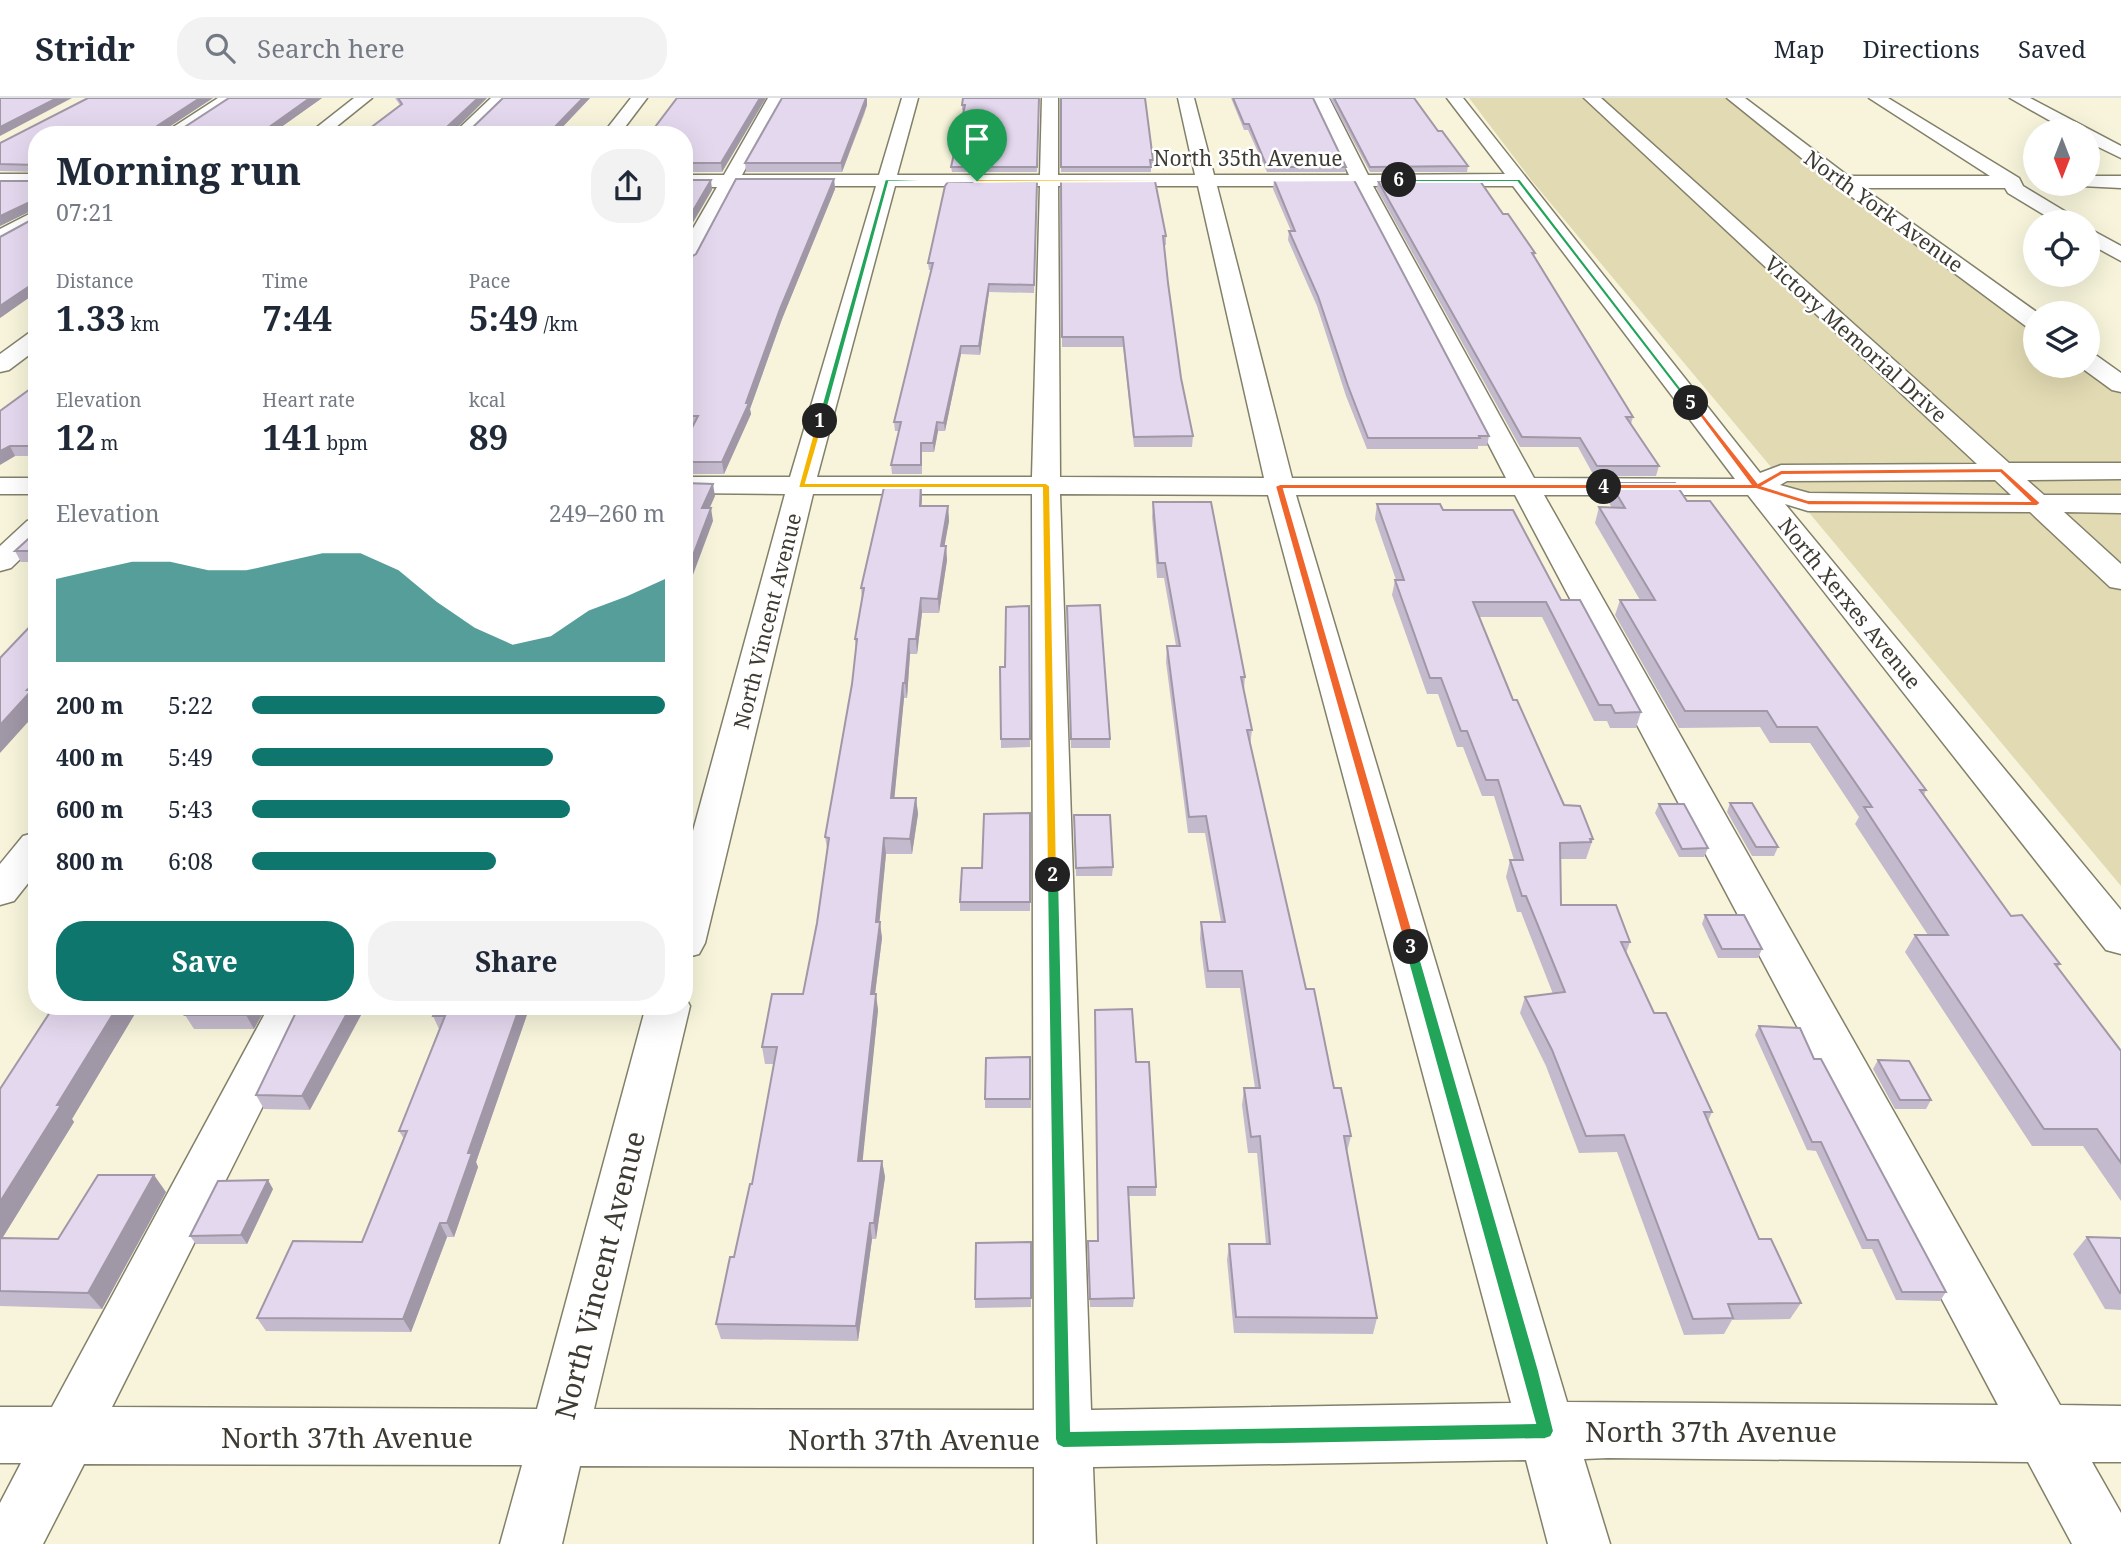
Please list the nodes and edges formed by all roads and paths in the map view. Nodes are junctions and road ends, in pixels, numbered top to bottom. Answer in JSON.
{"nodes":[{"id":1,"x":229,"y":98,"type":"edge"},
{"id":2,"x":364,"y":98,"type":"edge"},
{"id":3,"x":500,"y":98,"type":"edge"},
{"id":4,"x":639,"y":98,"type":"edge"},
{"id":5,"x":776,"y":98,"type":"edge"},
{"id":6,"x":910,"y":98,"type":"edge"},
{"id":7,"x":1050,"y":98,"type":"edge"},
{"id":8,"x":1186,"y":98,"type":"edge"},
{"id":9,"x":1321,"y":98,"type":"edge"},
{"id":10,"x":1455,"y":98,"type":"edge"},
{"id":11,"x":1592,"y":98,"type":"edge"},
{"id":12,"x":1735,"y":98,"type":"edge"},
{"id":13,"x":1877,"y":98,"type":"edge"},
{"id":14,"x":2018,"y":98,"type":"edge"},
{"id":15,"x":2057,"y":119,"type":"edge"},
{"id":16,"x":184,"y":126,"type":"edge"},
{"id":17,"x":327,"y":126,"type":"edge"},
{"id":18,"x":470,"y":126,"type":"edge"},
{"id":19,"x":617,"y":126,"type":"edge"},
{"id":20,"x":2100,"y":142,"type":"edge"},
{"id":21,"x":2121,"y":153,"type":"edge"},
{"id":22,"x":0,"y":180,"type":"edge"},
{"id":23,"x":28,"y":180,"type":"edge"},
{"id":24,"x":887,"y":180,"type":"junction"},
{"id":25,"x":1361,"y":180,"type":"junction"},
{"id":26,"x":1518,"y":180,"type":"junction"},
{"id":27,"x":693,"y":181,"type":"edge"},
{"id":28,"x":730,"y":181,"type":"junction"},
{"id":29,"x":1206,"y":181,"type":"junction"},
{"id":30,"x":1048,"y":182,"type":"junction"},
{"id":31,"x":1843,"y":182,"type":"junction"},
{"id":32,"x":2100,"y":182,"type":"edge"},
{"id":33,"x":2121,"y":182,"type":"edge"},
{"id":34,"x":2013,"y":183,"type":"junction"},
{"id":35,"x":2023,"y":183,"type":"edge"},
{"id":36,"x":2049,"y":210,"type":"edge"},
{"id":37,"x":28,"y":221,"type":"edge"},
{"id":38,"x":0,"y":238,"type":"edge"},
{"id":39,"x":2100,"y":242,"type":"edge"},
{"id":40,"x":693,"y":247,"type":"edge"},
{"id":41,"x":2121,"y":255,"type":"edge"},
{"id":42,"x":2023,"y":313,"type":"edge"},
{"id":43,"x":28,"y":345,"type":"edge"},
{"id":44,"x":0,"y":365,"type":"edge"},
{"id":45,"x":2100,"y":370,"type":"edge"},
{"id":46,"x":2121,"y":385,"type":"edge"},
{"id":47,"x":2002,"y":471,"type":"junction"},
{"id":48,"x":2121,"y":471,"type":"edge"},
{"id":49,"x":693,"y":485,"type":"edge"},
{"id":50,"x":0,"y":486,"type":"edge"},
{"id":51,"x":28,"y":486,"type":"edge"},
{"id":52,"x":801,"y":486,"type":"junction"},
{"id":53,"x":1046,"y":486,"type":"junction"},
{"id":54,"x":1280,"y":486,"type":"junction"},
{"id":55,"x":1525,"y":487,"type":"junction"},
{"id":56,"x":1756,"y":487,"type":"junction"},
{"id":57,"x":2037,"y":503,"type":"junction"},
{"id":58,"x":2121,"y":504,"type":"edge"},
{"id":59,"x":28,"y":536,"type":"edge"},
{"id":60,"x":0,"y":562,"type":"edge"},
{"id":61,"x":2121,"y":580,"type":"edge"},
{"id":62,"x":28,"y":856,"type":"edge"},
{"id":63,"x":0,"y":891,"type":"edge"},
{"id":64,"x":693,"y":908,"type":"edge"},
{"id":65,"x":2121,"y":939,"type":"edge"},
{"id":66,"x":286,"y":1015,"type":"edge"},
{"id":67,"x":666,"y":1015,"type":"edge"},
{"id":68,"x":1545,"y":1431,"type":"junction"},
{"id":69,"x":2044,"y":1434,"type":"junction"},
{"id":70,"x":2121,"y":1434,"type":"edge"},
{"id":71,"x":0,"y":1435,"type":"edge"},
{"id":72,"x":68,"y":1435,"type":"junction"},
{"id":73,"x":558,"y":1438,"type":"junction"},
{"id":74,"x":1063,"y":1439,"type":"junction"},
{"id":75,"x":11,"y":1544,"type":"edge"},
{"id":76,"x":531,"y":1544,"type":"edge"},
{"id":77,"x":1065,"y":1544,"type":"edge"},
{"id":78,"x":1579,"y":1544,"type":"edge"},
{"id":79,"x":2105,"y":1544,"type":"edge"}],
"edges":[{"from":1,"to":16,"type":"street"},
{"from":2,"to":17,"type":"street"},
{"from":3,"to":18,"type":"street"},
{"from":4,"to":19,"type":"street"},
{"from":5,"to":28,"type":"street"},
{"from":6,"to":24,"type":"street","name":"North Vincent Avenue"},
{"from":7,"to":30,"type":"street"},
{"from":8,"to":29,"type":"street"},
{"from":9,"to":25,"type":"street"},
{"from":10,"to":26,"type":"street","name":"North Xerxes Avenue"},
{"from":11,"to":47,"type":"street","name":"Victory Memorial Drive"},
{"from":12,"to":31,"type":"street","name":"North York Avenue"},
{"from":13,"to":34,"type":"street"},
{"from":14,"to":15,"type":"street"},
{"from":20,"to":21,"type":"street"},
{"from":22,"to":23,"type":"street"},
{"from":24,"to":28,"type":"street","name":"North 35th Avenue"},
{"from":24,"to":30,"type":"street","name":"North 35th Avenue"},
{"from":24,"to":52,"type":"street","name":"North Vincent Avenue"},
{"from":25,"to":26,"type":"street","name":"North 35th Avenue"},
{"from":25,"to":29,"type":"street","name":"North 35th Avenue"},
{"from":25,"to":55,"type":"street"},
{"from":26,"to":56,"type":"street","name":"North Xerxes Avenue"},
{"from":27,"to":28,"type":"street","name":"North 35th Avenue"},
{"from":28,"to":40,"type":"street"},
{"from":29,"to":30,"type":"street","name":"North 35th Avenue"},
{"from":29,"to":54,"type":"street"},
{"from":30,"to":53,"type":"street"},
{"from":31,"to":34,"type":"street"},
{"from":31,"to":42,"type":"street","name":"North York Avenue"},
{"from":32,"to":33,"type":"street"},
{"from":34,"to":35,"type":"street"},
{"from":34,"to":36,"type":"street"},
{"from":37,"to":38,"type":"street"},
{"from":39,"to":41,"type":"street"},
{"from":43,"to":44,"type":"street"},
{"from":45,"to":46,"type":"street"},
{"from":47,"to":48,"type":"street"},
{"from":47,"to":56,"type":"street"},
{"from":47,"to":57,"type":"street","name":"Victory Memorial Drive"},
{"from":49,"to":52,"type":"street"},
{"from":50,"to":51,"type":"street"},
{"from":52,"to":53,"type":"street"},
{"from":52,"to":64,"type":"street","name":"North Vincent Avenue"},
{"from":53,"to":54,"type":"street"},
{"from":53,"to":74,"type":"street"},
{"from":54,"to":55,"type":"street"},
{"from":54,"to":68,"type":"street"},
{"from":55,"to":56,"type":"street"},
{"from":55,"to":69,"type":"street"},
{"from":56,"to":57,"type":"street"},
{"from":56,"to":65,"type":"street","name":"North Xerxes Avenue"},
{"from":57,"to":58,"type":"street"},
{"from":57,"to":61,"type":"street","name":"Victory Memorial Drive"},
{"from":59,"to":60,"type":"street"},
{"from":62,"to":63,"type":"street"},
{"from":66,"to":72,"type":"street"},
{"from":67,"to":73,"type":"street","name":"North Vincent Avenue"},
{"from":68,"to":69,"type":"street","name":"North 37th Avenue"},
{"from":68,"to":74,"type":"street","name":"North 37th Avenue"},
{"from":68,"to":78,"type":"street"},
{"from":69,"to":70,"type":"street","name":"North 37th Avenue"},
{"from":69,"to":79,"type":"street"},
{"from":71,"to":72,"type":"street","name":"North 37th Avenue"},
{"from":72,"to":73,"type":"street","name":"North 37th Avenue"},
{"from":72,"to":75,"type":"street"},
{"from":73,"to":74,"type":"street","name":"North 37th Avenue"},
{"from":73,"to":76,"type":"street","name":"North Vincent Avenue"},
{"from":74,"to":77,"type":"street"}]}
